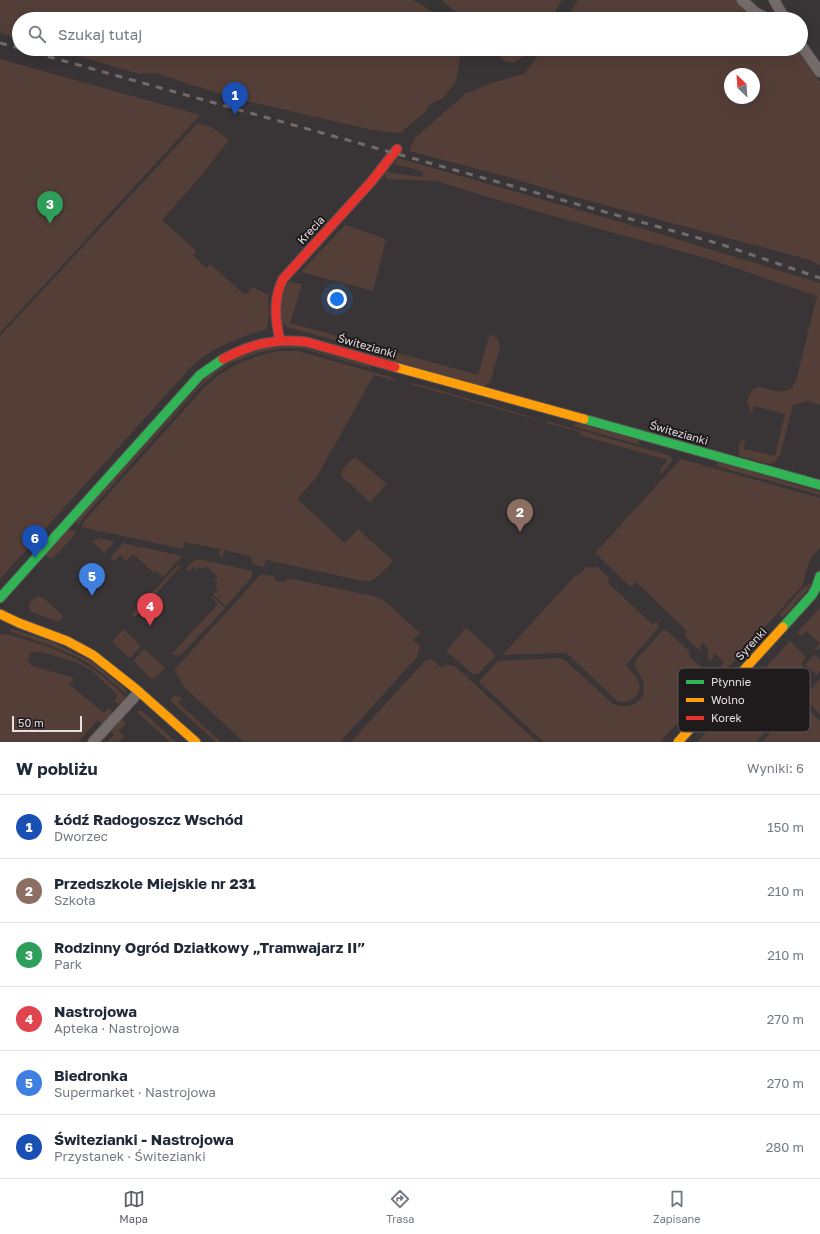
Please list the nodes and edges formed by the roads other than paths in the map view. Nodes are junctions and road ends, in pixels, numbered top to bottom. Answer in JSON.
{"nodes":[{"id":1,"x":742,"y":0,"type":"edge"},
{"id":2,"x":774,"y":0,"type":"edge"},
{"id":3,"x":755,"y":12,"type":"edge"},
{"id":4,"x":781,"y":12,"type":"edge"},
{"id":5,"x":808,"y":55,"type":"edge"},
{"id":6,"x":820,"y":72,"type":"edge"},
{"id":7,"x":397,"y":149,"type":"dead end"},
{"id":8,"x":280,"y":340,"type":"junction"},
{"id":9,"x":820,"y":486,"type":"edge"},
{"id":10,"x":820,"y":576,"type":"edge"},
{"id":11,"x":0,"y":598,"type":"edge"},
{"id":12,"x":0,"y":614,"type":"edge"},
{"id":13,"x":745,"y":668,"type":"edge"},
{"id":14,"x":139,"y":692,"type":"junction"},
{"id":15,"x":687,"y":732,"type":"edge"},
{"id":16,"x":93,"y":742,"type":"edge"},
{"id":17,"x":196,"y":742,"type":"edge"},
{"id":18,"x":678,"y":742,"type":"edge"}],
"edges":[{"from":1,"to":3,"type":"street"},
{"from":2,"to":4,"type":"street"},
{"from":5,"to":6,"type":"street"},
{"from":7,"to":8,"type":"street","name":"Krecia"},
{"from":8,"to":9,"type":"street","name":"Świtezianki"},
{"from":8,"to":11,"type":"street","name":"Świtezianki"},
{"from":10,"to":13,"type":"street","name":"Syrenki"},
{"from":12,"to":14,"type":"street"},
{"from":14,"to":16,"type":"street"},
{"from":14,"to":17,"type":"street"},
{"from":15,"to":18,"type":"street","name":"Syrenki"}]}
